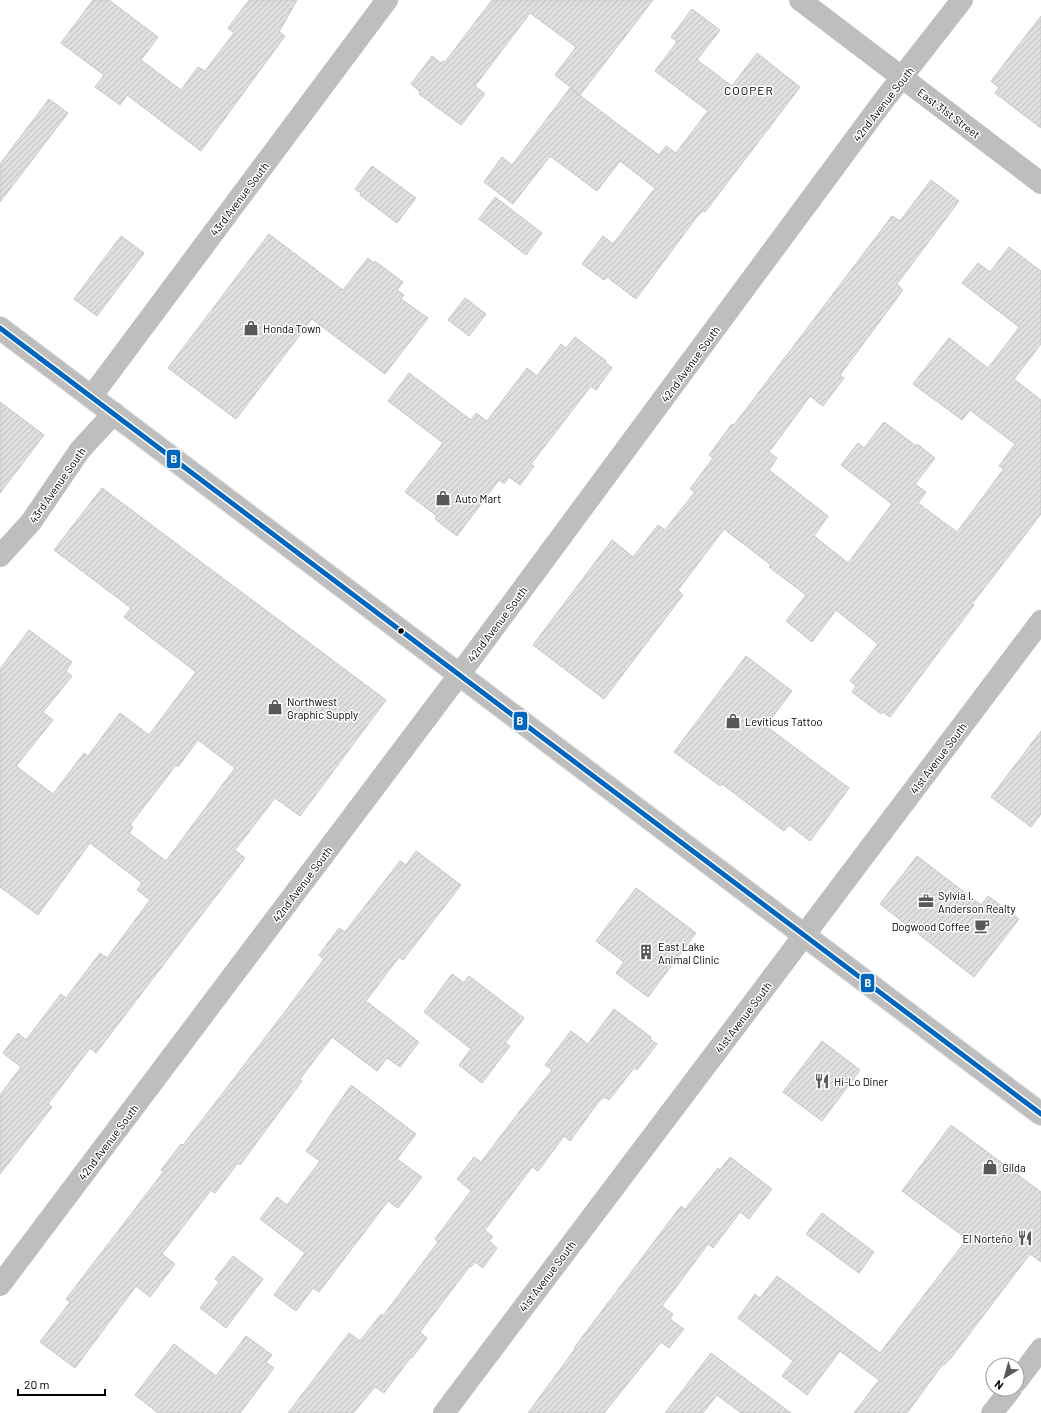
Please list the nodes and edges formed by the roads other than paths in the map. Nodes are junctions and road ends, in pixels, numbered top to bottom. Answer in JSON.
{"nodes":[{"id":1,"x":387,"y":0,"type":"edge"},
{"id":2,"x":800,"y":0,"type":"edge"},
{"id":3,"x":962,"y":0,"type":"edge"},
{"id":4,"x":903,"y":78,"type":"junction"},
{"id":5,"x":1041,"y":183,"type":"edge"},
{"id":6,"x":0,"y":328,"type":"edge"},
{"id":7,"x":92,"y":397,"type":"junction"},
{"id":8,"x":114,"y":413,"type":"junction"},
{"id":9,"x":0,"y":556,"type":"edge"},
{"id":10,"x":1041,"y":621,"type":"edge"},
{"id":11,"x":459,"y":675,"type":"junction"},
{"id":12,"x":806,"y":935,"type":"junction"},
{"id":13,"x":1041,"y":1114,"type":"edge"},
{"id":14,"x":0,"y":1286,"type":"edge"},
{"id":15,"x":1041,"y":1349,"type":"edge"},
{"id":16,"x":1025,"y":1370,"type":"edge"},
{"id":17,"x":1005,"y":1397,"type":"edge"},
{"id":18,"x":444,"y":1413,"type":"edge"},
{"id":19,"x":992,"y":1413,"type":"edge"}],
"edges":[{"from":1,"to":7,"type":"street","name":"43rd Avenue South"},
{"from":2,"to":4,"type":"street","name":"East 31st Street"},
{"from":3,"to":4,"type":"street","name":"42nd Avenue South"},
{"from":4,"to":5,"type":"street","name":"East 31st Street"},
{"from":4,"to":11,"type":"street","name":"42nd Avenue South"},
{"from":6,"to":7,"type":"street"},
{"from":7,"to":8,"type":"street"},
{"from":8,"to":9,"type":"street","name":"43rd Avenue South"},
{"from":8,"to":11,"type":"street"},
{"from":10,"to":12,"type":"street","name":"41st Avenue South"},
{"from":11,"to":12,"type":"street"},
{"from":11,"to":14,"type":"street","name":"42nd Avenue South"},
{"from":12,"to":13,"type":"street"},
{"from":12,"to":18,"type":"street","name":"41st Avenue South"},
{"from":15,"to":16,"type":"street"},
{"from":17,"to":19,"type":"street"}]}
